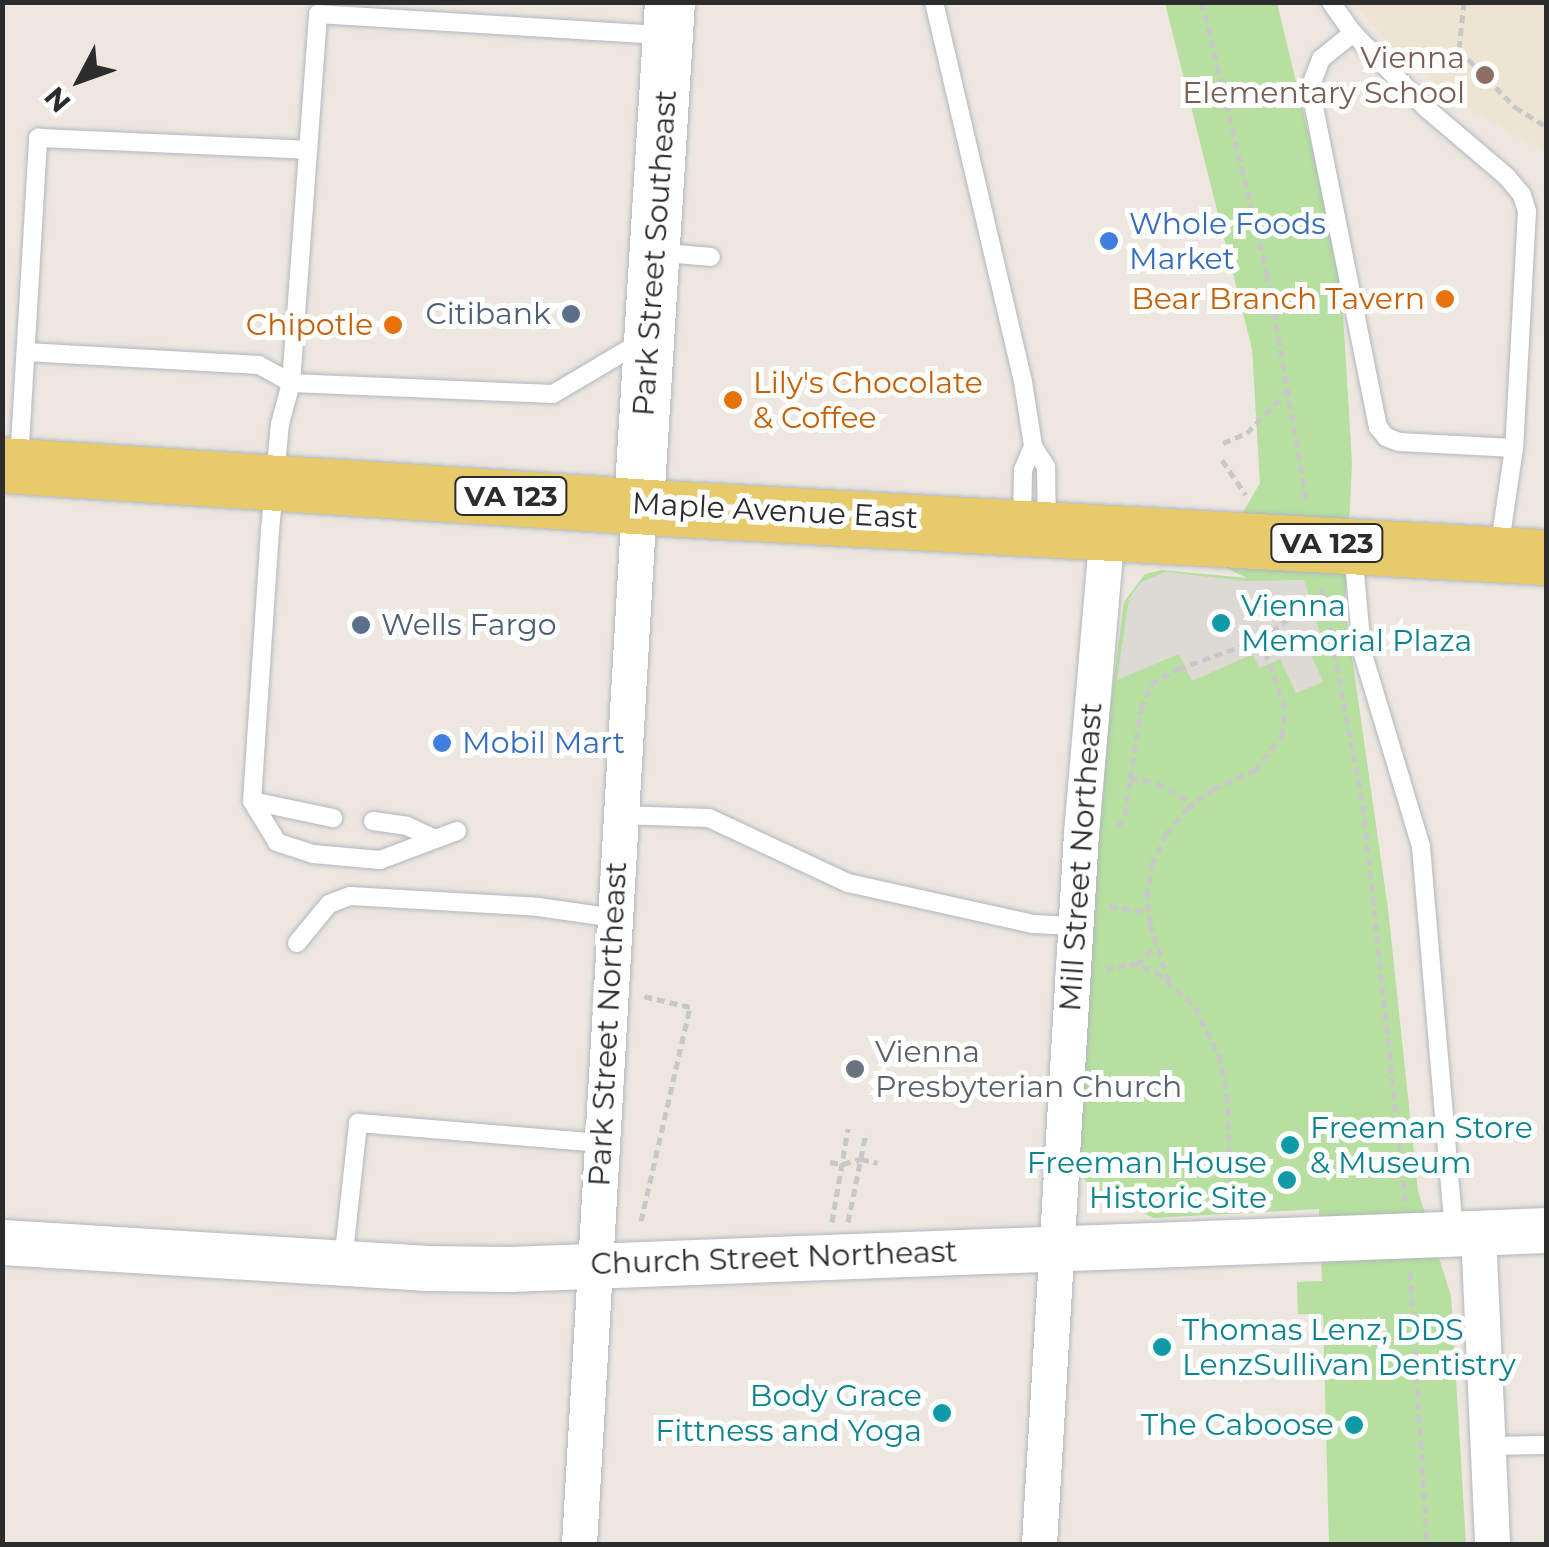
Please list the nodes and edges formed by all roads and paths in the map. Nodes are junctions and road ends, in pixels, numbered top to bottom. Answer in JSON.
{"nodes":[{"id":1,"x":934,"y":2,"type":"edge"},
{"id":2,"x":1202,"y":2,"type":"edge"},
{"id":3,"x":1332,"y":2,"type":"edge"},
{"id":4,"x":1464,"y":2,"type":"edge"},
{"id":5,"x":669,"y":19,"type":"edge"},
{"id":6,"x":1353,"y":33,"type":"junction"},
{"id":7,"x":1546,"y":126,"type":"edge"},
{"id":8,"x":308,"y":150,"type":"junction"},
{"id":9,"x":655,"y":252,"type":"junction"},
{"id":10,"x":711,"y":257,"type":"dead end"},
{"id":11,"x":649,"y":337,"type":"junction"},
{"id":12,"x":26,"y":352,"type":"junction"},
{"id":13,"x":291,"y":383,"type":"junction"},
{"id":14,"x":1288,"y":390,"type":"junction"},
{"id":15,"x":1222,"y":443,"type":"dead end"},
{"id":16,"x":1514,"y":448,"type":"junction"},
{"id":17,"x":1222,"y":460,"type":"dead end"},
{"id":18,"x":11,"y":466,"type":"edge"},
{"id":19,"x":276,"y":482,"type":"junction"},
{"id":20,"x":1246,"y":495,"type":"dead end"},
{"id":21,"x":640,"y":504,"type":"junction"},
{"id":22,"x":1035,"y":526,"type":"junction"},
{"id":23,"x":1107,"y":530,"type":"junction"},
{"id":24,"x":1522,"y":556,"type":"edge"},
{"id":25,"x":1330,"y":560,"type":"junction"},
{"id":26,"x":1261,"y":639,"type":"junction"},
{"id":27,"x":1130,"y":778,"type":"junction"},
{"id":28,"x":252,"y":801,"type":"junction"},
{"id":29,"x":1193,"y":804,"type":"junction"},
{"id":30,"x":620,"y":815,"type":"junction"},
{"id":31,"x":333,"y":818,"type":"dead end"},
{"id":32,"x":373,"y":821,"type":"dead end"},
{"id":33,"x":1118,"y":827,"type":"dead end"},
{"id":34,"x":457,"y":831,"type":"dead end"},
{"id":35,"x":433,"y":838,"type":"junction"},
{"id":36,"x":1110,"y":906,"type":"dead end"},
{"id":37,"x":1149,"y":912,"type":"junction"},
{"id":38,"x":615,"y":918,"type":"junction"},
{"id":39,"x":1075,"y":926,"type":"junction"},
{"id":40,"x":297,"y":943,"type":"dead end"},
{"id":41,"x":1156,"y":946,"type":"junction"},
{"id":42,"x":1137,"y":965,"type":"junction"},
{"id":43,"x":1104,"y":972,"type":"dead end"},
{"id":44,"x":1170,"y":984,"type":"junction"},
{"id":45,"x":610,"y":989,"type":"junction"},
{"id":46,"x":848,"y":1128,"type":"dead end"},
{"id":47,"x":866,"y":1132,"type":"dead end"},
{"id":48,"x":602,"y":1143,"type":"junction"},
{"id":49,"x":861,"y":1159,"type":"junction"},
{"id":50,"x":830,"y":1162,"type":"dead end"},
{"id":51,"x":878,"y":1162,"type":"dead end"},
{"id":52,"x":842,"y":1164,"type":"junction"},
{"id":53,"x":1231,"y":1216,"type":"dead end"},
{"id":54,"x":641,"y":1221,"type":"dead end"},
{"id":55,"x":848,"y":1224,"type":"dead end"},
{"id":56,"x":832,"y":1225,"type":"dead end"},
{"id":57,"x":1546,"y":1230,"type":"edge"},
{"id":58,"x":1466,"y":1233,"type":"junction"},
{"id":59,"x":1408,"y":1236,"type":"junction"},
{"id":60,"x":2,"y":1242,"type":"edge"},
{"id":61,"x":1054,"y":1246,"type":"junction"},
{"id":62,"x":343,"y":1263,"type":"junction"},
{"id":63,"x":595,"y":1265,"type":"junction"},
{"id":64,"x":1488,"y":1446,"type":"junction"},
{"id":65,"x":1546,"y":1446,"type":"edge"},
{"id":66,"x":579,"y":1544,"type":"edge"},
{"id":67,"x":1039,"y":1544,"type":"edge"},
{"id":68,"x":1427,"y":1544,"type":"edge"},
{"id":69,"x":1492,"y":1544,"type":"edge"}],
"edges":[{"from":1,"to":22,"type":"lane"},
{"from":2,"to":14,"type":"path"},
{"from":3,"to":6,"type":"lane"},
{"from":4,"to":7,"type":"path"},
{"from":5,"to":8,"type":"lane"},
{"from":5,"to":9,"type":"main road","name":"Park Street Southeast"},
{"from":6,"to":16,"type":"lane"},
{"from":6,"to":16,"type":"lane"},
{"from":8,"to":12,"type":"lane"},
{"from":8,"to":13,"type":"lane"},
{"from":9,"to":10,"type":"lane"},
{"from":9,"to":11,"type":"main road","name":"Park Street Southeast"},
{"from":11,"to":13,"type":"lane"},
{"from":11,"to":21,"type":"main road","name":"Park Street Southeast"},
{"from":12,"to":13,"type":"lane"},
{"from":12,"to":18,"type":"lane"},
{"from":13,"to":19,"type":"lane"},
{"from":14,"to":15,"type":"path"},
{"from":14,"to":25,"type":"path"},
{"from":16,"to":24,"type":"lane"},
{"from":17,"to":20,"type":"path"},
{"from":18,"to":19,"type":"main road","name":"Maple Avenue East","number":"VA 123"},
{"from":19,"to":21,"type":"main road","name":"Maple Avenue East","number":"VA 123"},
{"from":19,"to":28,"type":"lane"},
{"from":21,"to":22,"type":"main road","name":"Maple Avenue East","number":"VA 123"},
{"from":21,"to":30,"type":"street","name":"Park Street Northeast"},
{"from":22,"to":23,"type":"main road","name":"Maple Avenue East","number":"VA 123"},
{"from":23,"to":25,"type":"main road","name":"Maple Avenue East","number":"VA 123"},
{"from":23,"to":39,"type":"street","name":"Mill Street Northeast"},
{"from":24,"to":25,"type":"main road","name":"Maple Avenue East","number":"VA 123"},
{"from":25,"to":26,"type":"path"},
{"from":25,"to":58,"type":"lane"},
{"from":25,"to":59,"type":"path"},
{"from":26,"to":27,"type":"path"},
{"from":26,"to":29,"type":"path"},
{"from":27,"to":29,"type":"path"},
{"from":27,"to":33,"type":"path"},
{"from":28,"to":31,"type":"lane"},
{"from":28,"to":35,"type":"lane"},
{"from":29,"to":37,"type":"path"},
{"from":30,"to":38,"type":"street","name":"Park Street Northeast"},
{"from":30,"to":39,"type":"lane"},
{"from":32,"to":35,"type":"lane"},
{"from":34,"to":35,"type":"lane"},
{"from":36,"to":37,"type":"path"},
{"from":37,"to":41,"type":"path"},
{"from":38,"to":40,"type":"lane"},
{"from":38,"to":45,"type":"street","name":"Park Street Northeast"},
{"from":39,"to":61,"type":"street","name":"Mill Street Northeast"},
{"from":41,"to":42,"type":"path"},
{"from":41,"to":44,"type":"path"},
{"from":42,"to":43,"type":"path"},
{"from":42,"to":44,"type":"path"},
{"from":44,"to":53,"type":"path"},
{"from":45,"to":48,"type":"street","name":"Park Street Northeast"},
{"from":45,"to":54,"type":"path"},
{"from":46,"to":52,"type":"path"},
{"from":47,"to":49,"type":"path"},
{"from":48,"to":62,"type":"lane"},
{"from":48,"to":63,"type":"street","name":"Park Street Northeast"},
{"from":49,"to":51,"type":"path"},
{"from":49,"to":52,"type":"path"},
{"from":49,"to":55,"type":"path"},
{"from":50,"to":52,"type":"path"},
{"from":52,"to":56,"type":"path"},
{"from":57,"to":58,"type":"street","name":"Church Street Northeast"},
{"from":58,"to":59,"type":"street","name":"Church Street Northeast"},
{"from":58,"to":64,"type":"street"},
{"from":59,"to":61,"type":"street","name":"Church Street Northeast"},
{"from":59,"to":68,"type":"path"},
{"from":60,"to":62,"type":"street","name":"Church Street Northeast"},
{"from":61,"to":63,"type":"street","name":"Church Street Northeast"},
{"from":61,"to":67,"type":"street","name":"Mill Street Northeast"},
{"from":62,"to":63,"type":"street","name":"Church Street Northeast"},
{"from":63,"to":66,"type":"street","name":"Park Street Northeast"},
{"from":64,"to":65,"type":"lane"},
{"from":64,"to":69,"type":"street"}]}
